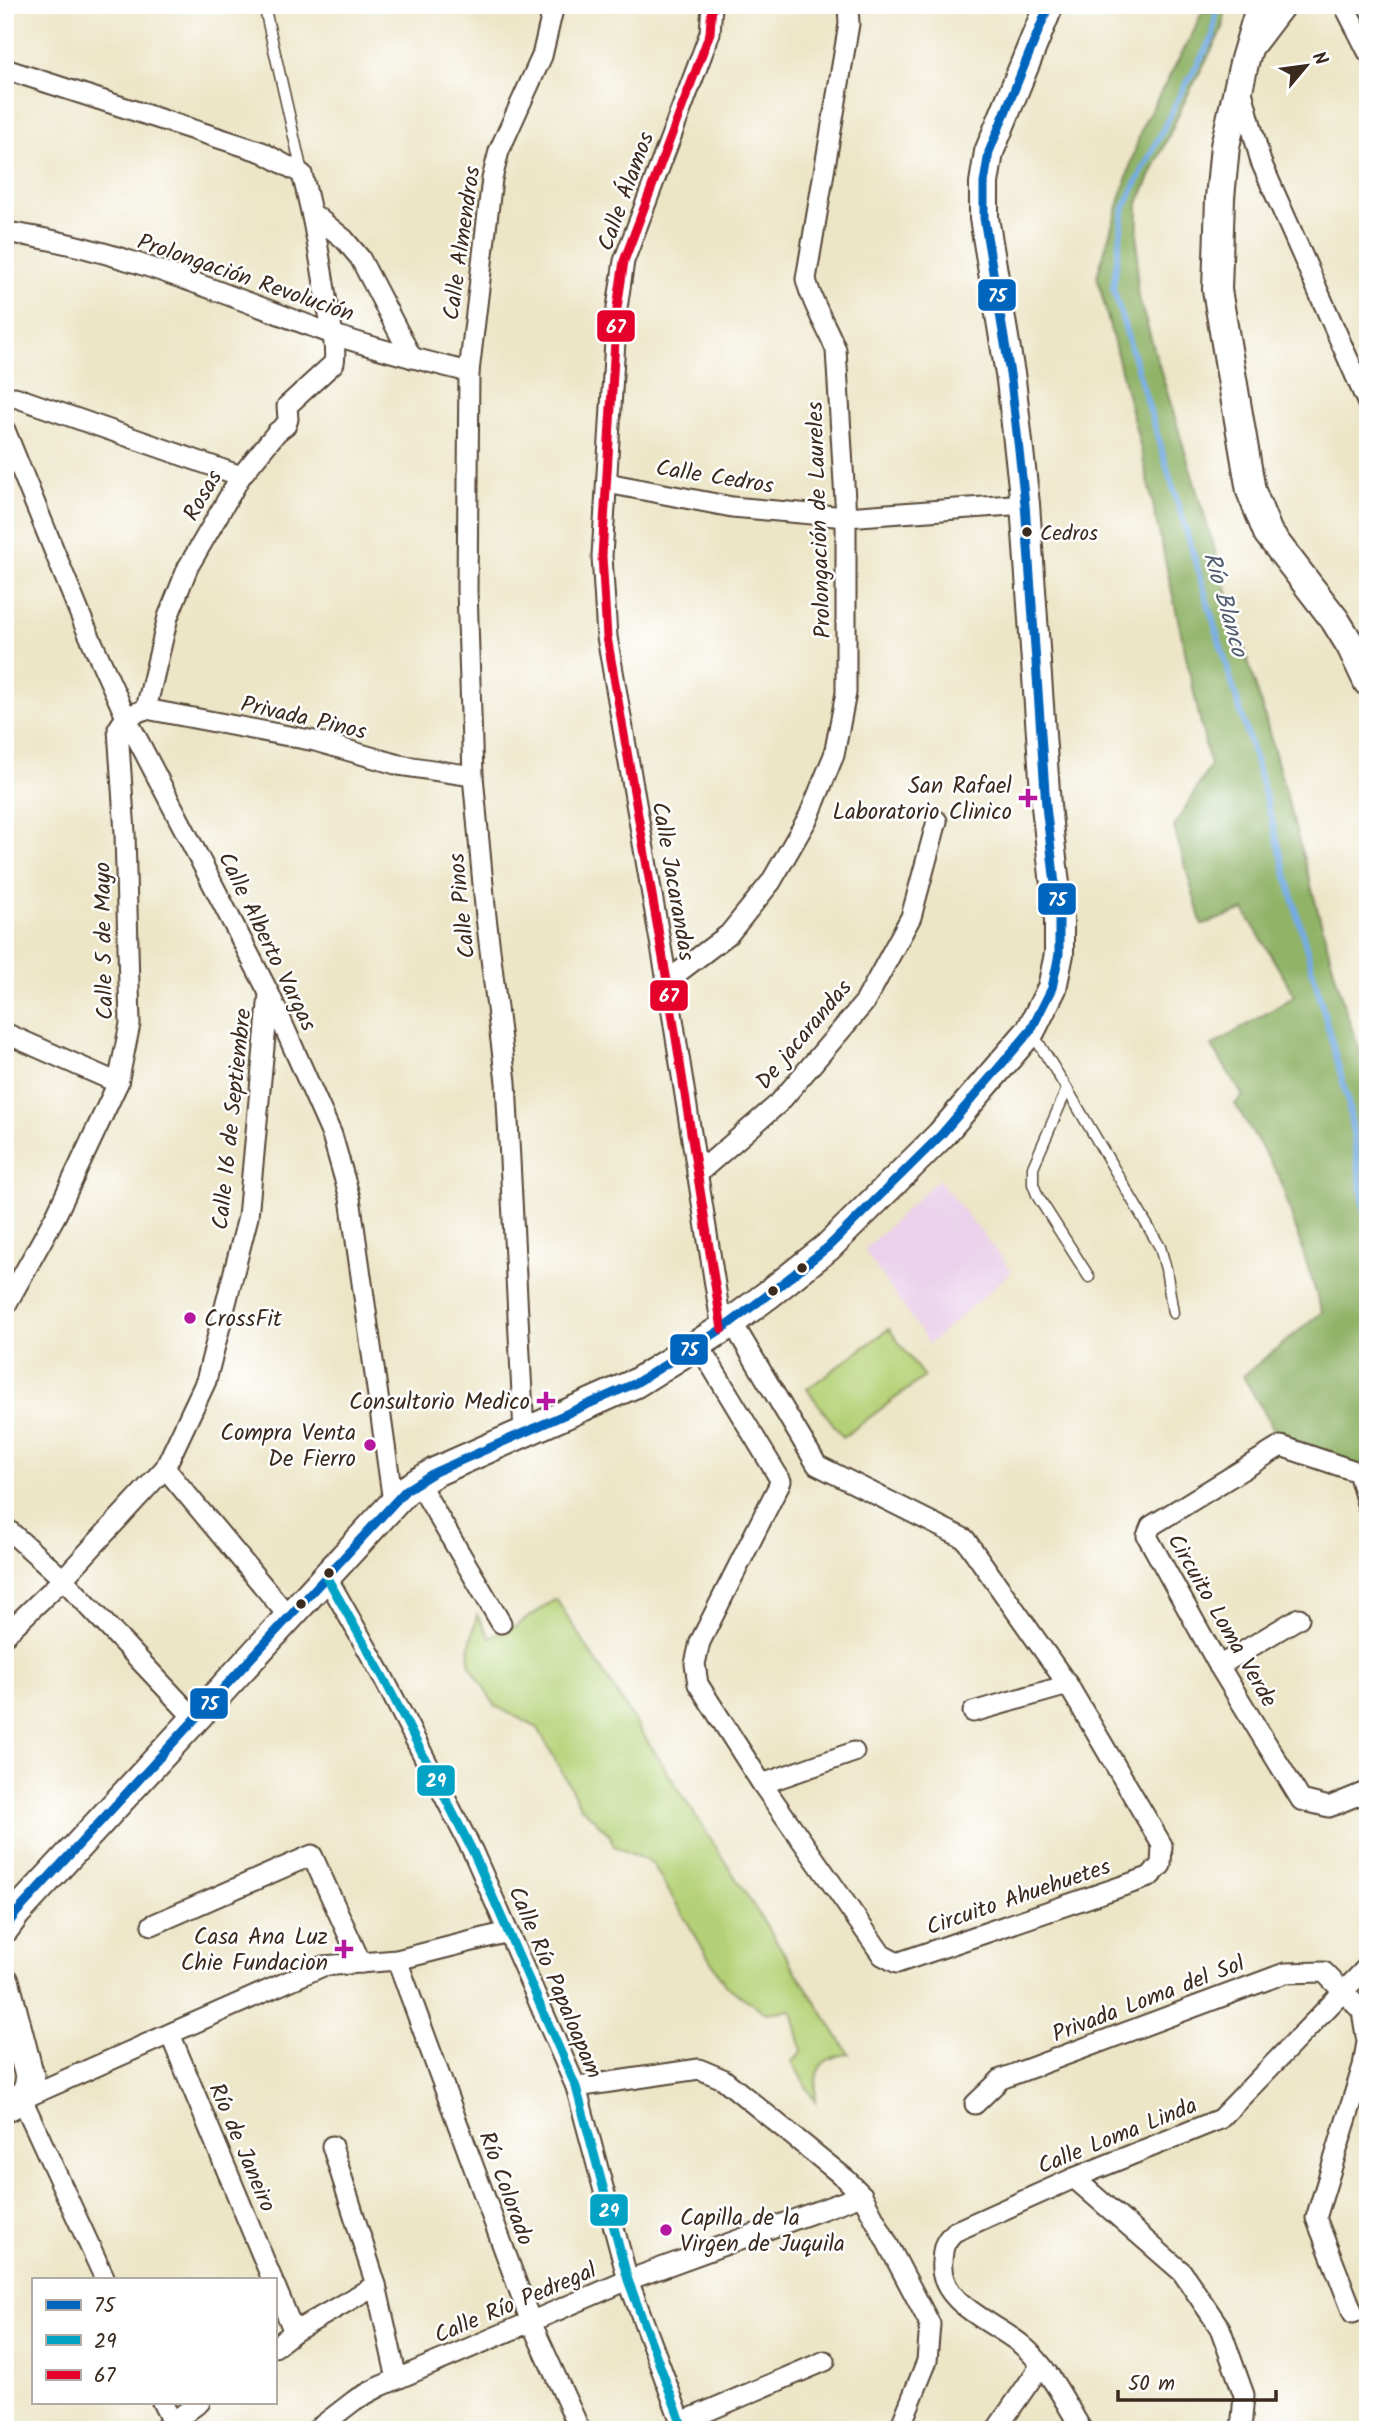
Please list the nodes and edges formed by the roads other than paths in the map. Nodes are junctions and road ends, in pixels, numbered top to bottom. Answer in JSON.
{"nodes":[{"id":1,"x":264,"y":5,"type":"edge"},
{"id":2,"x":554,"y":5,"type":"edge"},
{"id":3,"x":712,"y":5,"type":"edge"},
{"id":4,"x":848,"y":5,"type":"edge"},
{"id":5,"x":1049,"y":5,"type":"edge"},
{"id":6,"x":1261,"y":5,"type":"edge"},
{"id":7,"x":1286,"y":5,"type":"edge"},
{"id":8,"x":1344,"y":5,"type":"edge"},
{"id":9,"x":1368,"y":52,"type":"edge"},
{"id":10,"x":5,"y":69,"type":"edge"},
{"id":11,"x":1242,"y":70,"type":"junction"},
{"id":12,"x":302,"y":174,"type":"junction"},
{"id":13,"x":313,"y":214,"type":"junction"},
{"id":14,"x":5,"y":232,"type":"edge"},
{"id":15,"x":332,"y":333,"type":"junction"},
{"id":16,"x":412,"y":358,"type":"junction"},
{"id":17,"x":469,"y":372,"type":"junction"},
{"id":18,"x":1366,"y":396,"type":"edge"},
{"id":19,"x":7,"y":400,"type":"edge"},
{"id":20,"x":5,"y":430,"type":"edge"},
{"id":21,"x":241,"y":476,"type":"junction"},
{"id":22,"x":607,"y":483,"type":"junction"},
{"id":23,"x":1025,"y":503,"type":"junction"},
{"id":24,"x":846,"y":517,"type":"junction"},
{"id":25,"x":1368,"y":682,"type":"edge"},
{"id":26,"x":146,"y":709,"type":"junction"},
{"id":27,"x":126,"y":717,"type":"junction"},
{"id":28,"x":473,"y":776,"type":"junction"},
{"id":29,"x":937,"y":821,"type":"dead end"},
{"id":30,"x":667,"y":981,"type":"junction"},
{"id":31,"x":270,"y":993,"type":"junction"},
{"id":32,"x":1031,"y":1031,"type":"junction"},
{"id":33,"x":5,"y":1033,"type":"edge"},
{"id":34,"x":118,"y":1083,"type":"junction"},
{"id":35,"x":1067,"y":1089,"type":"junction"},
{"id":36,"x":697,"y":1174,"type":"junction"},
{"id":37,"x":1089,"y":1277,"type":"dead end"},
{"id":38,"x":5,"y":1307,"type":"edge"},
{"id":39,"x":1172,"y":1312,"type":"dead end"},
{"id":40,"x":727,"y":1325,"type":"junction"},
{"id":41,"x":698,"y":1344,"type":"junction"},
{"id":42,"x":524,"y":1433,"type":"junction"},
{"id":43,"x":165,"y":1468,"type":"junction"},
{"id":44,"x":418,"y":1482,"type":"junction"},
{"id":45,"x":393,"y":1502,"type":"junction"},
{"id":46,"x":1368,"y":1507,"type":"edge"},
{"id":47,"x":5,"y":1527,"type":"edge"},
{"id":48,"x":326,"y":1576,"type":"junction"},
{"id":49,"x":63,"y":1579,"type":"junction"},
{"id":50,"x":289,"y":1617,"type":"junction"},
{"id":51,"x":1300,"y":1618,"type":"dead end"},
{"id":52,"x":501,"y":1623,"type":"dead end"},
{"id":53,"x":5,"y":1635,"type":"edge"},
{"id":54,"x":1219,"y":1666,"type":"junction"},
{"id":55,"x":1068,"y":1685,"type":"junction"},
{"id":56,"x":973,"y":1712,"type":"dead end"},
{"id":57,"x":195,"y":1719,"type":"junction"},
{"id":58,"x":854,"y":1752,"type":"dead end"},
{"id":59,"x":762,"y":1784,"type":"junction"},
{"id":60,"x":1368,"y":1791,"type":"edge"},
{"id":61,"x":152,"y":1925,"type":"dead end"},
{"id":62,"x":5,"y":1928,"type":"edge"},
{"id":63,"x":508,"y":1932,"type":"junction"},
{"id":64,"x":397,"y":1960,"type":"junction"},
{"id":65,"x":361,"y":1963,"type":"junction"},
{"id":66,"x":1368,"y":1966,"type":"edge"},
{"id":67,"x":5,"y":1982,"type":"edge"},
{"id":68,"x":1343,"y":1991,"type":"junction"},
{"id":69,"x":170,"y":2034,"type":"junction"},
{"id":70,"x":576,"y":2087,"type":"junction"},
{"id":71,"x":14,"y":2103,"type":"edge"},
{"id":72,"x":975,"y":2104,"type":"dead end"},
{"id":73,"x":332,"y":2146,"type":"dead end"},
{"id":74,"x":1074,"y":2178,"type":"junction"},
{"id":75,"x":862,"y":2195,"type":"junction"},
{"id":76,"x":105,"y":2278,"type":"edge"},
{"id":77,"x":272,"y":2278,"type":"edge"},
{"id":78,"x":628,"y":2280,"type":"junction"},
{"id":79,"x":376,"y":2284,"type":"junction"},
{"id":80,"x":276,"y":2288,"type":"edge"},
{"id":81,"x":1353,"y":2313,"type":"dead end"},
{"id":82,"x":531,"y":2322,"type":"junction"},
{"id":83,"x":294,"y":2332,"type":"junction"},
{"id":84,"x":276,"y":2346,"type":"edge"},
{"id":85,"x":825,"y":2361,"type":"dead end"},
{"id":86,"x":1041,"y":2365,"type":"junction"},
{"id":87,"x":397,"y":2379,"type":"junction"},
{"id":88,"x":163,"y":2404,"type":"edge"},
{"id":89,"x":198,"y":2404,"type":"edge"},
{"id":90,"x":683,"y":2426,"type":"edge"},
{"id":91,"x":170,"y":2427,"type":"edge"},
{"id":92,"x":316,"y":2430,"type":"edge"},
{"id":93,"x":580,"y":2430,"type":"edge"},
{"id":94,"x":899,"y":2430,"type":"edge"},
{"id":95,"x":996,"y":2430,"type":"edge"},
{"id":96,"x":1083,"y":2430,"type":"edge"},
{"id":97,"x":1241,"y":2430,"type":"edge"}],
"edges":[{"from":1,"to":12,"type":"lane"},
{"from":2,"to":17,"type":"street","name":"Calle Almendros"},
{"from":3,"to":22,"type":"street","name":"Calle Álamos"},
{"from":4,"to":24,"type":"street","name":"Prolongación de Laureles"},
{"from":5,"to":23,"type":"main road"},
{"from":6,"to":11,"type":"main road"},
{"from":7,"to":11,"type":"street"},
{"from":8,"to":9,"type":"street"},
{"from":10,"to":12,"type":"street"},
{"from":11,"to":18,"type":"street"},
{"from":11,"to":25,"type":"main road"},
{"from":12,"to":13,"type":"street","name":"Rosas"},
{"from":13,"to":15,"type":"street","name":"Rosas"},
{"from":13,"to":16,"type":"street"},
{"from":14,"to":15,"type":"street","name":"Prolongación Revolución"},
{"from":15,"to":16,"type":"street","name":"Prolongación Revolución"},
{"from":15,"to":21,"type":"street","name":"Rosas"},
{"from":16,"to":17,"type":"street","name":"Prolongación Revolución"},
{"from":17,"to":28,"type":"street","name":"Calle Pinos"},
{"from":19,"to":21,"type":"street"},
{"from":20,"to":27,"type":"street","name":"Calle Alberto Vargas"},
{"from":21,"to":26,"type":"street","name":"Rosas"},
{"from":22,"to":24,"type":"street","name":"Calle Cedros"},
{"from":22,"to":30,"type":"street","name":"Calle Jacarandas"},
{"from":23,"to":24,"type":"street","name":"Calle Cedros"},
{"from":23,"to":32,"type":"main road"},
{"from":24,"to":30,"type":"street","name":"Prolongación de Laureles"},
{"from":26,"to":27,"type":"street"},
{"from":26,"to":28,"type":"street","name":"Privada Pinos"},
{"from":27,"to":31,"type":"street","name":"Calle Alberto Vargas"},
{"from":27,"to":34,"type":"street","name":"Calle 5 de Mayo"},
{"from":28,"to":42,"type":"street","name":"Calle Pinos"},
{"from":29,"to":36,"type":"street","name":"De jacarandas"},
{"from":30,"to":36,"type":"street","name":"Calle Jacarandas"},
{"from":31,"to":43,"type":"street","name":"Calle 16 de Septiembre"},
{"from":31,"to":45,"type":"street","name":"Calle Alberto Vargas"},
{"from":32,"to":35,"type":"lane"},
{"from":32,"to":40,"type":"main road"},
{"from":33,"to":34,"type":"street"},
{"from":34,"to":38,"type":"street","name":"Calle 5 de Mayo"},
{"from":35,"to":37,"type":"lane"},
{"from":35,"to":39,"type":"lane"},
{"from":36,"to":40,"type":"street","name":"Calle Jacarandas"},
{"from":40,"to":41,"type":"main road"},
{"from":40,"to":55,"type":"street","name":"Circuito Ahuehuetes"},
{"from":41,"to":42,"type":"main road"},
{"from":41,"to":59,"type":"street","name":"Circuito Ahuehuetes"},
{"from":42,"to":44,"type":"main road"},
{"from":43,"to":49,"type":"street","name":"Calle 16 de Septiembre"},
{"from":43,"to":50,"type":"street"},
{"from":44,"to":45,"type":"main road"},
{"from":44,"to":52,"type":"street"},
{"from":45,"to":48,"type":"main road"},
{"from":46,"to":54,"type":"street","name":"Circuito Loma Verde"},
{"from":47,"to":49,"type":"street"},
{"from":48,"to":50,"type":"main road"},
{"from":48,"to":63,"type":"street","name":"Calle Río Papaloapam"},
{"from":49,"to":53,"type":"street","name":"Calle 16 de Septiembre"},
{"from":49,"to":57,"type":"street"},
{"from":50,"to":57,"type":"main road"},
{"from":51,"to":54,"type":"street"},
{"from":54,"to":60,"type":"street","name":"Circuito Loma Verde"},
{"from":55,"to":56,"type":"street"},
{"from":55,"to":59,"type":"street","name":"Circuito Ahuehuetes"},
{"from":57,"to":62,"type":"main road"},
{"from":58,"to":59,"type":"street"},
{"from":61,"to":65,"type":"street"},
{"from":63,"to":64,"type":"street"},
{"from":63,"to":70,"type":"street","name":"Calle Río Papaloapam"},
{"from":64,"to":65,"type":"street"},
{"from":64,"to":82,"type":"street","name":"Río Colorado"},
{"from":65,"to":69,"type":"street"},
{"from":66,"to":68,"type":"street","name":"Calle Loma Linda"},
{"from":67,"to":71,"type":"main road"},
{"from":68,"to":72,"type":"street","name":"Privada Loma del Sol"},
{"from":68,"to":74,"type":"street","name":"Calle Loma Linda"},
{"from":68,"to":81,"type":"street","name":"Privada Loma del Sol"},
{"from":69,"to":71,"type":"street"},
{"from":69,"to":77,"type":"street","name":"Río de Janeiro"},
{"from":70,"to":75,"type":"street"},
{"from":70,"to":78,"type":"street","name":"Calle Río Papaloapam"},
{"from":71,"to":76,"type":"street"},
{"from":73,"to":79,"type":"street"},
{"from":74,"to":86,"type":"street","name":"Calle Loma Linda"},
{"from":74,"to":97,"type":"street"},
{"from":75,"to":78,"type":"street","name":"Calle Río Pedregal"},
{"from":75,"to":94,"type":"street"},
{"from":78,"to":82,"type":"street","name":"Calle Río Pedregal"},
{"from":78,"to":90,"type":"street","name":"Calle Río Papaloapam"},
{"from":79,"to":83,"type":"street"},
{"from":79,"to":87,"type":"street"},
{"from":80,"to":83,"type":"street"},
{"from":82,"to":87,"type":"street","name":"Calle Río Pedregal"},
{"from":82,"to":93,"type":"street","name":"Río Colorado"},
{"from":83,"to":84,"type":"street"},
{"from":85,"to":90,"type":"street"},
{"from":86,"to":95,"type":"street"},
{"from":86,"to":96,"type":"street"},
{"from":87,"to":92,"type":"street","name":"Calle Río Pedregal"},
{"from":88,"to":91,"type":"street"},
{"from":89,"to":91,"type":"street"}]}
